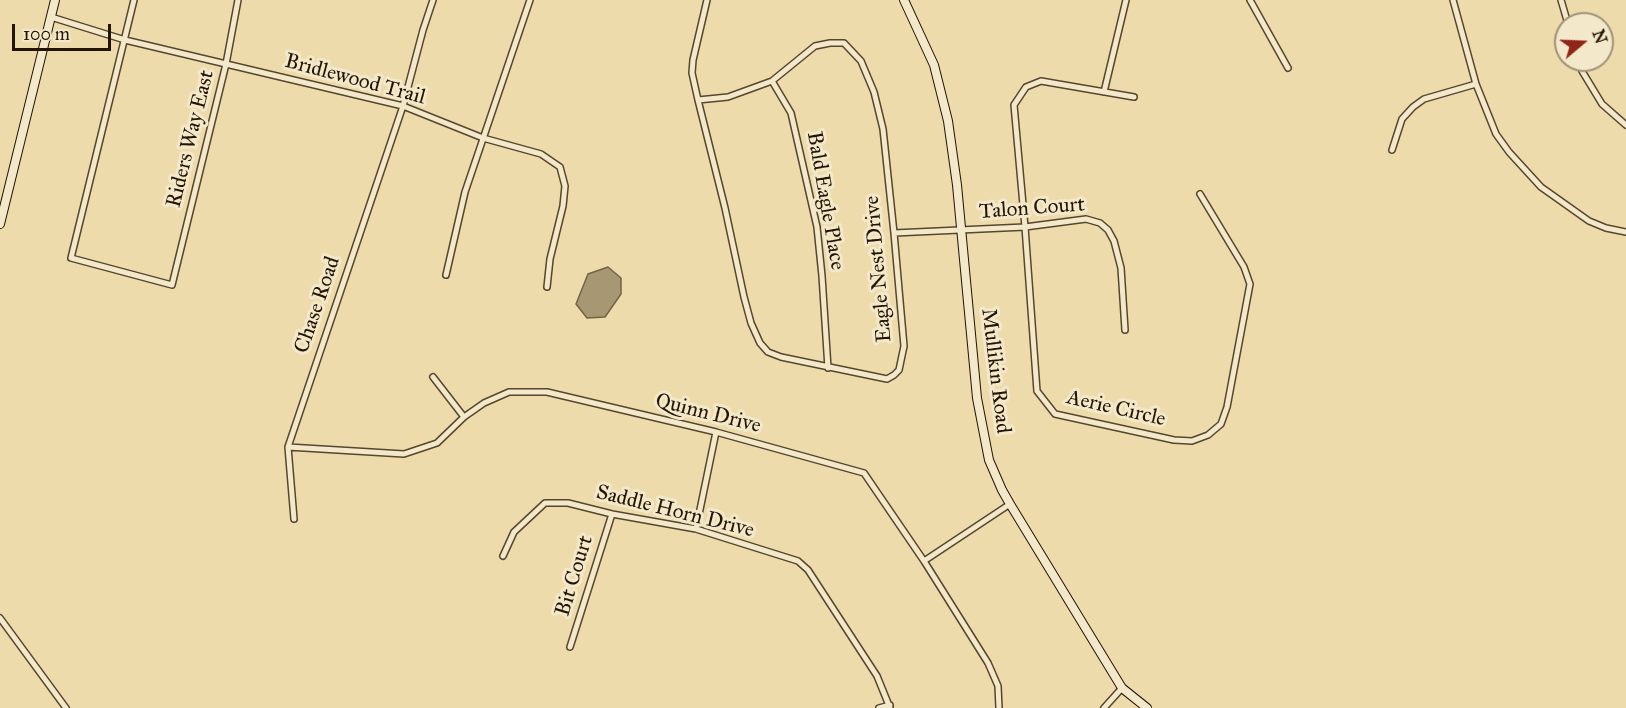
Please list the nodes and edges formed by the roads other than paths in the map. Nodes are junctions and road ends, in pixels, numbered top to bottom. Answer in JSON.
{"nodes":[{"id":1,"x":55,"y":0,"type":"edge"},
{"id":2,"x":134,"y":0,"type":"edge"},
{"id":3,"x":238,"y":0,"type":"edge"},
{"id":4,"x":433,"y":0,"type":"edge"},
{"id":5,"x":530,"y":0,"type":"edge"},
{"id":6,"x":707,"y":0,"type":"edge"},
{"id":7,"x":904,"y":0,"type":"edge"},
{"id":8,"x":1126,"y":0,"type":"edge"},
{"id":9,"x":1250,"y":0,"type":"edge"},
{"id":10,"x":1453,"y":0,"type":"edge"},
{"id":11,"x":51,"y":17,"type":"junction"},
{"id":12,"x":125,"y":40,"type":"junction"},
{"id":13,"x":226,"y":64,"type":"junction"},
{"id":14,"x":1288,"y":68,"type":"dead end"},
{"id":15,"x":1583,"y":72,"type":"edge"},
{"id":16,"x":772,"y":81,"type":"junction"},
{"id":17,"x":1476,"y":84,"type":"junction"},
{"id":18,"x":1104,"y":92,"type":"junction"},
{"id":19,"x":1134,"y":97,"type":"dead end"},
{"id":20,"x":698,"y":100,"type":"junction"},
{"id":21,"x":403,"y":106,"type":"junction"},
{"id":22,"x":1626,"y":125,"type":"edge"},
{"id":23,"x":483,"y":138,"type":"junction"},
{"id":24,"x":1392,"y":150,"type":"dead end"},
{"id":25,"x":1200,"y":194,"type":"dead end"},
{"id":26,"x":0,"y":224,"type":"edge"},
{"id":27,"x":1025,"y":227,"type":"junction"},
{"id":28,"x":960,"y":230,"type":"junction"},
{"id":29,"x":1626,"y":232,"type":"edge"},
{"id":30,"x":894,"y":233,"type":"junction"},
{"id":31,"x":446,"y":275,"type":"dead end"},
{"id":32,"x":547,"y":286,"type":"dead end"},
{"id":33,"x":1125,"y":330,"type":"dead end"},
{"id":34,"x":828,"y":368,"type":"junction"},
{"id":35,"x":433,"y":377,"type":"dead end"},
{"id":36,"x":464,"y":417,"type":"junction"},
{"id":37,"x":716,"y":432,"type":"junction"},
{"id":38,"x":288,"y":447,"type":"junction"},
{"id":39,"x":1010,"y":504,"type":"junction"},
{"id":40,"x":612,"y":514,"type":"junction"},
{"id":41,"x":294,"y":519,"type":"dead end"},
{"id":42,"x":696,"y":529,"type":"junction"},
{"id":43,"x":503,"y":556,"type":"dead end"},
{"id":44,"x":924,"y":561,"type":"junction"},
{"id":45,"x":0,"y":618,"type":"edge"},
{"id":46,"x":570,"y":647,"type":"dead end"},
{"id":47,"x":1122,"y":688,"type":"junction"},
{"id":48,"x":890,"y":707,"type":"edge"},
{"id":49,"x":66,"y":708,"type":"edge"},
{"id":50,"x":879,"y":708,"type":"edge"},
{"id":51,"x":999,"y":708,"type":"edge"},
{"id":52,"x":1104,"y":708,"type":"edge"},
{"id":53,"x":1146,"y":708,"type":"edge"}],
"edges":[{"from":1,"to":11,"type":"street"},
{"from":2,"to":12,"type":"street"},
{"from":3,"to":13,"type":"street","name":"Riders Way East"},
{"from":4,"to":21,"type":"street","name":"Chase Road"},
{"from":5,"to":23,"type":"street"},
{"from":6,"to":20,"type":"street","name":"Eagle Nest Drive"},
{"from":7,"to":28,"type":"street","name":"Mullikin Road"},
{"from":8,"to":18,"type":"street"},
{"from":9,"to":14,"type":"street"},
{"from":10,"to":17,"type":"street"},
{"from":11,"to":12,"type":"street","name":"Bridlewood Trail"},
{"from":11,"to":26,"type":"street"},
{"from":12,"to":13,"type":"street","name":"Bridlewood Trail"},
{"from":12,"to":13,"type":"street","name":"Riders Way East"},
{"from":13,"to":21,"type":"street","name":"Bridlewood Trail"},
{"from":15,"to":22,"type":"street"},
{"from":16,"to":20,"type":"street","name":"Eagle Nest Drive"},
{"from":16,"to":30,"type":"street","name":"Eagle Nest Drive"},
{"from":16,"to":34,"type":"street","name":"Bald Eagle Place"},
{"from":17,"to":24,"type":"street"},
{"from":17,"to":29,"type":"street"},
{"from":18,"to":19,"type":"street","name":"Aerie Circle"},
{"from":18,"to":27,"type":"street","name":"Aerie Circle"},
{"from":20,"to":34,"type":"street","name":"Eagle Nest Drive"},
{"from":21,"to":23,"type":"street","name":"Bridlewood Trail"},
{"from":21,"to":38,"type":"street","name":"Chase Road"},
{"from":23,"to":31,"type":"street"},
{"from":23,"to":32,"type":"street","name":"Bridlewood Trail"},
{"from":25,"to":27,"type":"street","name":"Aerie Circle"},
{"from":27,"to":28,"type":"street","name":"Talon Court"},
{"from":27,"to":33,"type":"street","name":"Talon Court"},
{"from":28,"to":30,"type":"street","name":"Talon Court"},
{"from":28,"to":39,"type":"street","name":"Mullikin Road"},
{"from":30,"to":34,"type":"street","name":"Eagle Nest Drive"},
{"from":35,"to":36,"type":"street"},
{"from":36,"to":37,"type":"street","name":"Quinn Drive"},
{"from":36,"to":38,"type":"street","name":"Quinn Drive"},
{"from":37,"to":42,"type":"street"},
{"from":37,"to":44,"type":"street","name":"Quinn Drive"},
{"from":38,"to":41,"type":"street","name":"Chase Road"},
{"from":39,"to":44,"type":"street"},
{"from":39,"to":47,"type":"street","name":"Mullikin Road"},
{"from":40,"to":42,"type":"street","name":"Saddle Horn Drive"},
{"from":40,"to":43,"type":"street","name":"Saddle Horn Drive"},
{"from":40,"to":46,"type":"street","name":"Bit Court"},
{"from":42,"to":48,"type":"street","name":"Saddle Horn Drive"},
{"from":44,"to":51,"type":"street","name":"Quinn Drive"},
{"from":45,"to":49,"type":"street"},
{"from":47,"to":52,"type":"street"},
{"from":47,"to":53,"type":"street","name":"Mullikin Road"},
{"from":48,"to":50,"type":"street"}]}
